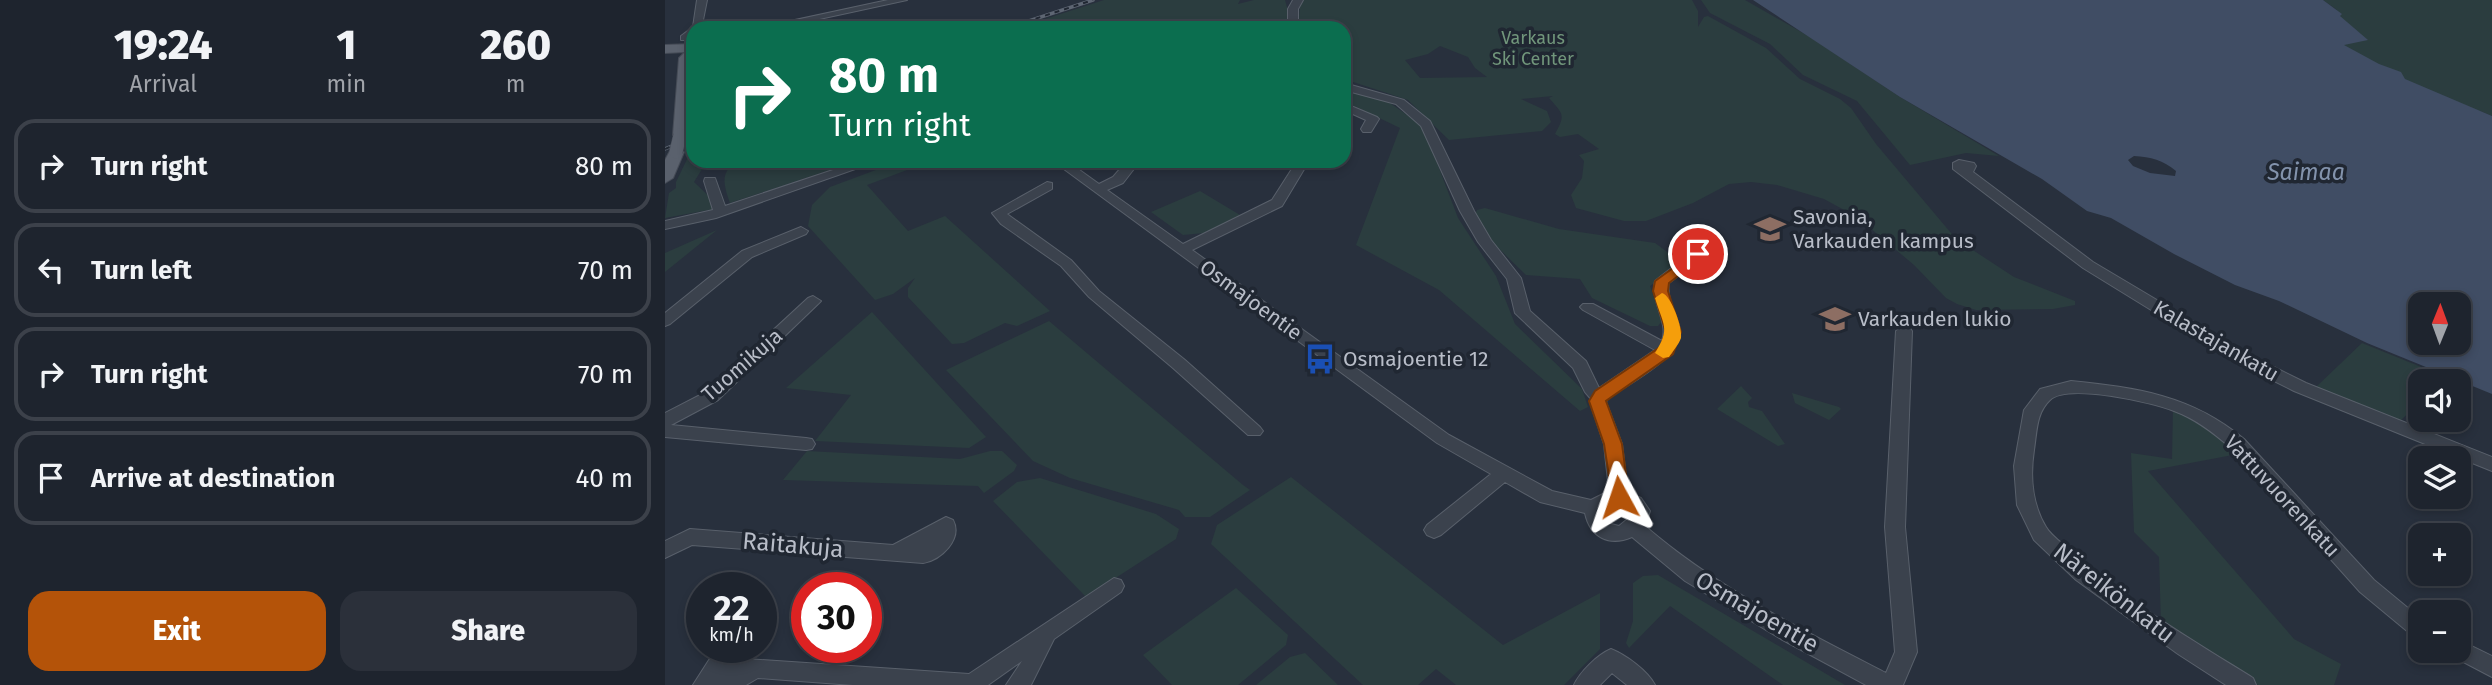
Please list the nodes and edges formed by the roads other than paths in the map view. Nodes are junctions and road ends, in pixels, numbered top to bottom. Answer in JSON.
{"nodes":[{"id":1,"x":702,"y":0,"type":"edge"},
{"id":2,"x":902,"y":0,"type":"edge"},
{"id":3,"x":1298,"y":0,"type":"edge"},
{"id":4,"x":693,"y":21,"type":"edge"},
{"id":5,"x":798,"y":21,"type":"edge"},
{"id":6,"x":1294,"y":21,"type":"edge"},
{"id":7,"x":685,"y":41,"type":"edge"},
{"id":8,"x":1351,"y":88,"type":"edge"},
{"id":9,"x":1351,"y":109,"type":"edge"},
{"id":10,"x":1367,"y":129,"type":"dead end"},
{"id":11,"x":851,"y":168,"type":"edge"},
{"id":12,"x":1072,"y":168,"type":"edge"},
{"id":13,"x":1128,"y":168,"type":"edge"},
{"id":14,"x":1299,"y":168,"type":"edge"},
{"id":15,"x":1966,"y":173,"type":"dead end"},
{"id":16,"x":665,"y":177,"type":"edge"},
{"id":17,"x":711,"y":181,"type":"dead end"},
{"id":18,"x":1047,"y":186,"type":"dead end"},
{"id":19,"x":1098,"y":189,"type":"junction"},
{"id":20,"x":720,"y":212,"type":"junction"},
{"id":21,"x":665,"y":225,"type":"edge"},
{"id":22,"x":801,"y":231,"type":"dead end"},
{"id":23,"x":1182,"y":250,"type":"junction"},
{"id":24,"x":1698,"y":254,"type":"dead end"},
{"id":25,"x":813,"y":301,"type":"dead end"},
{"id":26,"x":1588,"y":307,"type":"dead end"},
{"id":27,"x":665,"y":321,"type":"edge"},
{"id":28,"x":1904,"y":331,"type":"dead end"},
{"id":29,"x":1667,"y":350,"type":"junction"},
{"id":30,"x":2085,"y":387,"type":"joint"},
{"id":31,"x":1600,"y":397,"type":"junction"},
{"id":32,"x":665,"y":421,"type":"edge"},
{"id":33,"x":665,"y":431,"type":"edge"},
{"id":34,"x":1254,"y":431,"type":"dead end"},
{"id":35,"x":806,"y":444,"type":"dead end"},
{"id":36,"x":2492,"y":464,"type":"edge"},
{"id":37,"x":1504,"y":473,"type":"junction"},
{"id":38,"x":1619,"y":497,"type":"junction"},
{"id":39,"x":1595,"y":509,"type":"junction"},
{"id":40,"x":1634,"y":528,"type":"junction"},
{"id":41,"x":1434,"y":530,"type":"dead end"},
{"id":42,"x":665,"y":537,"type":"edge"},
{"id":43,"x":690,"y":537,"type":"junction"},
{"id":44,"x":665,"y":550,"type":"edge"},
{"id":45,"x":895,"y":553,"type":"dead end"},
{"id":46,"x":1114,"y":586,"type":"dead end"},
{"id":47,"x":2408,"y":620,"type":"edge"},
{"id":48,"x":1046,"y":634,"type":"junction"},
{"id":49,"x":2471,"y":656,"type":"edge"},
{"id":50,"x":2492,"y":667,"type":"edge"},
{"id":51,"x":755,"y":668,"type":"junction"},
{"id":52,"x":972,"y":684,"type":"edge"},
{"id":53,"x":704,"y":685,"type":"edge"},
{"id":54,"x":726,"y":685,"type":"edge"},
{"id":55,"x":995,"y":685,"type":"edge"},
{"id":56,"x":1017,"y":685,"type":"edge"},
{"id":57,"x":1585,"y":685,"type":"edge"},
{"id":58,"x":1644,"y":685,"type":"edge"},
{"id":59,"x":1890,"y":685,"type":"edge"},
{"id":60,"x":2245,"y":685,"type":"edge"}],
"edges":[{"from":1,"to":4,"type":"street"},
{"from":2,"to":5,"type":"street"},
{"from":3,"to":6,"type":"street"},
{"from":7,"to":16,"type":"main road","bridge":true},
{"from":8,"to":31,"type":"street"},
{"from":9,"to":10,"type":"street"},
{"from":11,"to":20,"type":"street"},
{"from":12,"to":19,"type":"street","name":"Osmajoentie"},
{"from":13,"to":19,"type":"street"},
{"from":14,"to":23,"type":"street"},
{"from":15,"to":36,"type":"street","name":"Kalastajankatu"},
{"from":17,"to":20,"type":"street"},
{"from":18,"to":34,"type":"street"},
{"from":19,"to":23,"type":"street","name":"Osmajoentie"},
{"from":20,"to":21,"type":"street"},
{"from":22,"to":27,"type":"street"},
{"from":23,"to":37,"type":"street","name":"Osmajoentie"},
{"from":24,"to":29,"type":"street"},
{"from":25,"to":32,"type":"street","name":"Tuomikuja"},
{"from":26,"to":29,"type":"street"},
{"from":28,"to":59,"type":"street"},
{"from":29,"to":31,"type":"street"},
{"from":30,"to":47,"type":"street","name":"Vattuvuorenkatu"},
{"from":30,"to":60,"type":"street","name":"Näreikönkatu"},
{"from":31,"to":38,"type":"street"},
{"from":33,"to":35,"type":"street","name":"Tuomikuja"},
{"from":37,"to":39,"type":"street","name":"Osmajoentie"},
{"from":37,"to":41,"type":"street"},
{"from":38,"to":39,"type":"street"},
{"from":38,"to":40,"type":"street"},
{"from":39,"to":40,"type":"street"},
{"from":40,"to":59,"type":"street","name":"Osmajoentie"},
{"from":42,"to":43,"type":"street","name":"Raitakuja"},
{"from":43,"to":44,"type":"street"},
{"from":43,"to":45,"type":"street","name":"Raitakuja"},
{"from":46,"to":48,"type":"street"},
{"from":48,"to":52,"type":"street"},
{"from":48,"to":56,"type":"street"},
{"from":49,"to":50,"type":"street"},
{"from":51,"to":52,"type":"street"},
{"from":51,"to":53,"type":"street"},
{"from":51,"to":54,"type":"street"},
{"from":52,"to":55,"type":"street"},
{"from":57,"to":58,"type":"street"}]}
